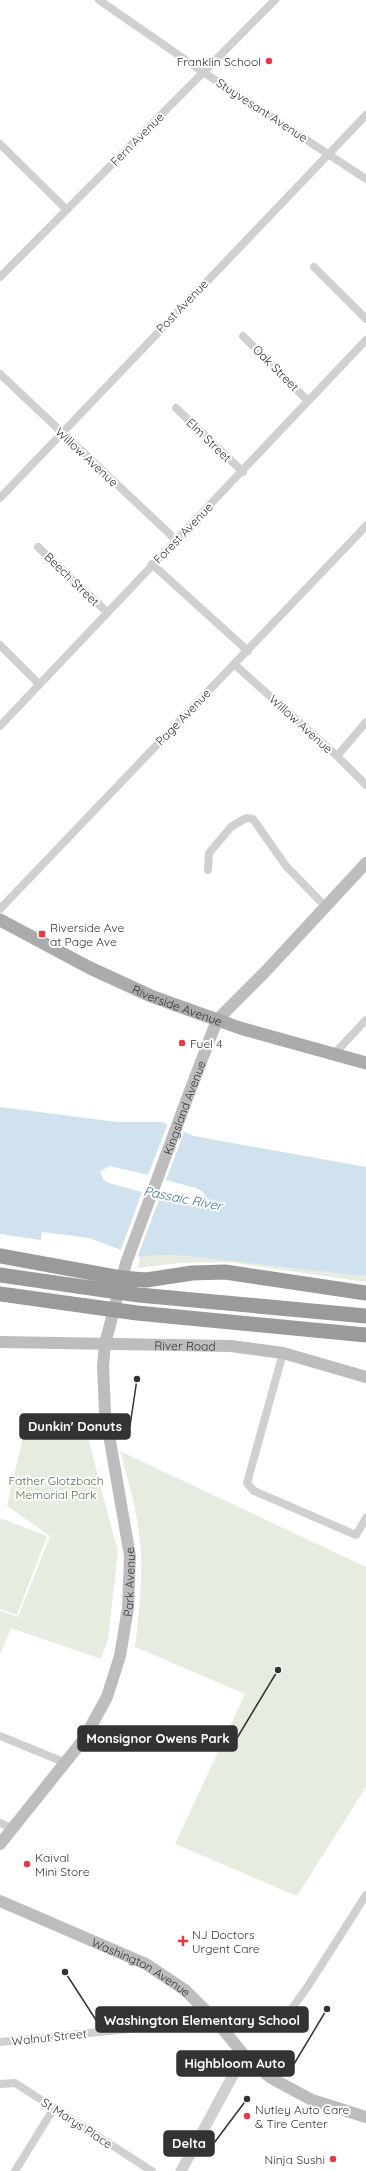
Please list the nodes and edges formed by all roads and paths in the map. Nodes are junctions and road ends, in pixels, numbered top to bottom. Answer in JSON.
{"nodes":[{"id":1,"x":99,"y":0,"type":"edge"},
{"id":2,"x":275,"y":0,"type":"edge"},
{"id":3,"x":203,"y":72,"type":"junction"},
{"id":4,"x":366,"y":115,"type":"edge"},
{"id":5,"x":0,"y":144,"type":"edge"},
{"id":6,"x":328,"y":154,"type":"junction"},
{"id":7,"x":366,"y":179,"type":"edge"},
{"id":8,"x":67,"y":210,"type":"junction"},
{"id":9,"x":314,"y":267,"type":"dead end"},
{"id":10,"x":0,"y":277,"type":"edge"},
{"id":11,"x":366,"y":319,"type":"edge"},
{"id":12,"x":243,"y":336,"type":"dead end"},
{"id":13,"x":366,"y":340,"type":"edge"},
{"id":14,"x":0,"y":374,"type":"edge"},
{"id":15,"x":308,"y":401,"type":"junction"},
{"id":16,"x":176,"y":408,"type":"dead end"},
{"id":17,"x":62,"y":433,"type":"junction"},
{"id":18,"x":243,"y":472,"type":"junction"},
{"id":19,"x":0,"y":498,"type":"edge"},
{"id":20,"x":366,"y":526,"type":"edge"},
{"id":21,"x":175,"y":539,"type":"junction"},
{"id":22,"x":38,"y":547,"type":"dead end"},
{"id":23,"x":152,"y":564,"type":"junction"},
{"id":24,"x":106,"y":612,"type":"junction"},
{"id":25,"x":0,"y":645,"type":"edge"},
{"id":26,"x":248,"y":650,"type":"junction"},
{"id":27,"x":234,"y":664,"type":"junction"},
{"id":28,"x":39,"y":684,"type":"junction"},
{"id":29,"x":366,"y":722,"type":"edge"},
{"id":30,"x":0,"y":726,"type":"edge"},
{"id":31,"x":337,"y":756,"type":"junction"},
{"id":32,"x":366,"y":785,"type":"edge"},
{"id":33,"x":366,"y":863,"type":"edge"},
{"id":34,"x":208,"y":870,"type":"dead end"},
{"id":35,"x":326,"y":907,"type":"junction"},
{"id":36,"x":0,"y":909,"type":"edge"},
{"id":37,"x":0,"y":920,"type":"edge"},
{"id":38,"x":217,"y":1020,"type":"junction"},
{"id":39,"x":366,"y":1020,"type":"edge"},
{"id":40,"x":334,"y":1054,"type":"junction"},
{"id":41,"x":366,"y":1063,"type":"edge"},
{"id":42,"x":0,"y":1256,"type":"edge"},
{"id":43,"x":126,"y":1263,"type":"joint"},
{"id":44,"x":0,"y":1275,"type":"edge"},
{"id":45,"x":121,"y":1278,"type":"junction"},
{"id":46,"x":366,"y":1293,"type":"edge"},
{"id":47,"x":0,"y":1294,"type":"edge"},
{"id":48,"x":366,"y":1316,"type":"edge"},
{"id":49,"x":366,"y":1335,"type":"edge"},
{"id":50,"x":0,"y":1342,"type":"edge"},
{"id":51,"x":105,"y":1344,"type":"junction"},
{"id":52,"x":283,"y":1354,"type":"junction"},
{"id":53,"x":366,"y":1377,"type":"edge"},
{"id":54,"x":366,"y":1518,"type":"edge"},
{"id":55,"x":0,"y":1736,"type":"edge"},
{"id":56,"x":66,"y":1763,"type":"junction"},
{"id":57,"x":0,"y":1824,"type":"edge"},
{"id":58,"x":14,"y":1829,"type":"junction"},
{"id":59,"x":0,"y":1844,"type":"edge"},
{"id":60,"x":366,"y":1895,"type":"edge"},
{"id":61,"x":0,"y":1901,"type":"edge"},
{"id":62,"x":217,"y":2022,"type":"junction"},
{"id":63,"x":0,"y":2042,"type":"edge"},
{"id":64,"x":244,"y":2056,"type":"junction"},
{"id":65,"x":0,"y":2084,"type":"edge"},
{"id":66,"x":54,"y":2108,"type":"junction"},
{"id":67,"x":366,"y":2117,"type":"edge"},
{"id":68,"x":15,"y":2171,"type":"edge"},
{"id":69,"x":152,"y":2171,"type":"edge"},
{"id":70,"x":181,"y":2171,"type":"edge"}],
"edges":[{"from":1,"to":3,"type":"street","name":"Stuyvesant Avenue"},
{"from":2,"to":3,"type":"street","name":"Fern Avenue"},
{"from":3,"to":6,"type":"street","name":"Stuyvesant Avenue"},
{"from":3,"to":8,"type":"street","name":"Fern Avenue"},
{"from":4,"to":6,"type":"street","name":"Post Avenue"},
{"from":5,"to":8,"type":"street"},
{"from":6,"to":7,"type":"street","name":"Stuyvesant Avenue"},
{"from":6,"to":17,"type":"street","name":"Post Avenue"},
{"from":8,"to":10,"type":"street","name":"Fern Avenue"},
{"from":9,"to":11,"type":"street"},
{"from":12,"to":15,"type":"street","name":"Oak Street"},
{"from":13,"to":15,"type":"street","name":"Forest Avenue"},
{"from":14,"to":17,"type":"street","name":"Willow Avenue"},
{"from":15,"to":18,"type":"street","name":"Forest Avenue"},
{"from":16,"to":18,"type":"street","name":"Elm Street"},
{"from":17,"to":19,"type":"street","name":"Post Avenue"},
{"from":17,"to":21,"type":"street","name":"Willow Avenue"},
{"from":18,"to":21,"type":"street","name":"Forest Avenue"},
{"from":20,"to":26,"type":"street","name":"Page Avenue"},
{"from":21,"to":23,"type":"street","name":"Forest Avenue"},
{"from":22,"to":24,"type":"street","name":"Beech Street"},
{"from":23,"to":24,"type":"street","name":"Forest Avenue"},
{"from":23,"to":26,"type":"street"},
{"from":24,"to":28,"type":"street","name":"Forest Avenue"},
{"from":25,"to":28,"type":"street"},
{"from":26,"to":27,"type":"street","name":"Page Avenue"},
{"from":27,"to":31,"type":"street","name":"Willow Avenue"},
{"from":27,"to":36,"type":"street","name":"Page Avenue"},
{"from":28,"to":30,"type":"street","name":"Forest Avenue"},
{"from":29,"to":31,"type":"street"},
{"from":31,"to":32,"type":"street","name":"Willow Avenue"},
{"from":33,"to":35,"type":"main road","name":"Kingsland Avenue"},
{"from":34,"to":35,"type":"street"},
{"from":35,"to":38,"type":"main road","name":"Kingsland Avenue"},
{"from":37,"to":38,"type":"main road","name":"Riverside Avenue"},
{"from":38,"to":40,"type":"main road","name":"Riverside Avenue"},
{"from":38,"to":43,"type":"main road","name":"Kingsland Avenue"},
{"from":39,"to":40,"type":"street"},
{"from":40,"to":41,"type":"main road","name":"Riverside Avenue"},
{"from":42,"to":45,"type":"highway"},
{"from":43,"to":45,"type":"main road","name":"Park Avenue"},
{"from":44,"to":48,"type":"highway"},
{"from":45,"to":46,"type":"highway"},
{"from":45,"to":51,"type":"main road","name":"Park Avenue"},
{"from":47,"to":49,"type":"highway"},
{"from":50,"to":51,"type":"main road","name":"River Road"},
{"from":51,"to":52,"type":"main road","name":"River Road"},
{"from":51,"to":56,"type":"main road","name":"Park Avenue"},
{"from":52,"to":53,"type":"main road","name":"River Road"},
{"from":52,"to":54,"type":"street"},
{"from":55,"to":56,"type":"street"},
{"from":56,"to":58,"type":"main road","name":"Park Avenue"},
{"from":57,"to":58,"type":"street"},
{"from":58,"to":59,"type":"main road","name":"Park Avenue"},
{"from":60,"to":62,"type":"street","name":"Walnut Street"},
{"from":61,"to":62,"type":"main road","name":"Washington Avenue"},
{"from":62,"to":63,"type":"street","name":"Walnut Street"},
{"from":62,"to":64,"type":"main road","name":"Washington Avenue"},
{"from":64,"to":67,"type":"main road","name":"Washington Avenue"},
{"from":64,"to":70,"type":"street"},
{"from":65,"to":66,"type":"street","name":"St Marys Place"},
{"from":66,"to":68,"type":"street"},
{"from":66,"to":69,"type":"street","name":"St Marys Place"}]}
